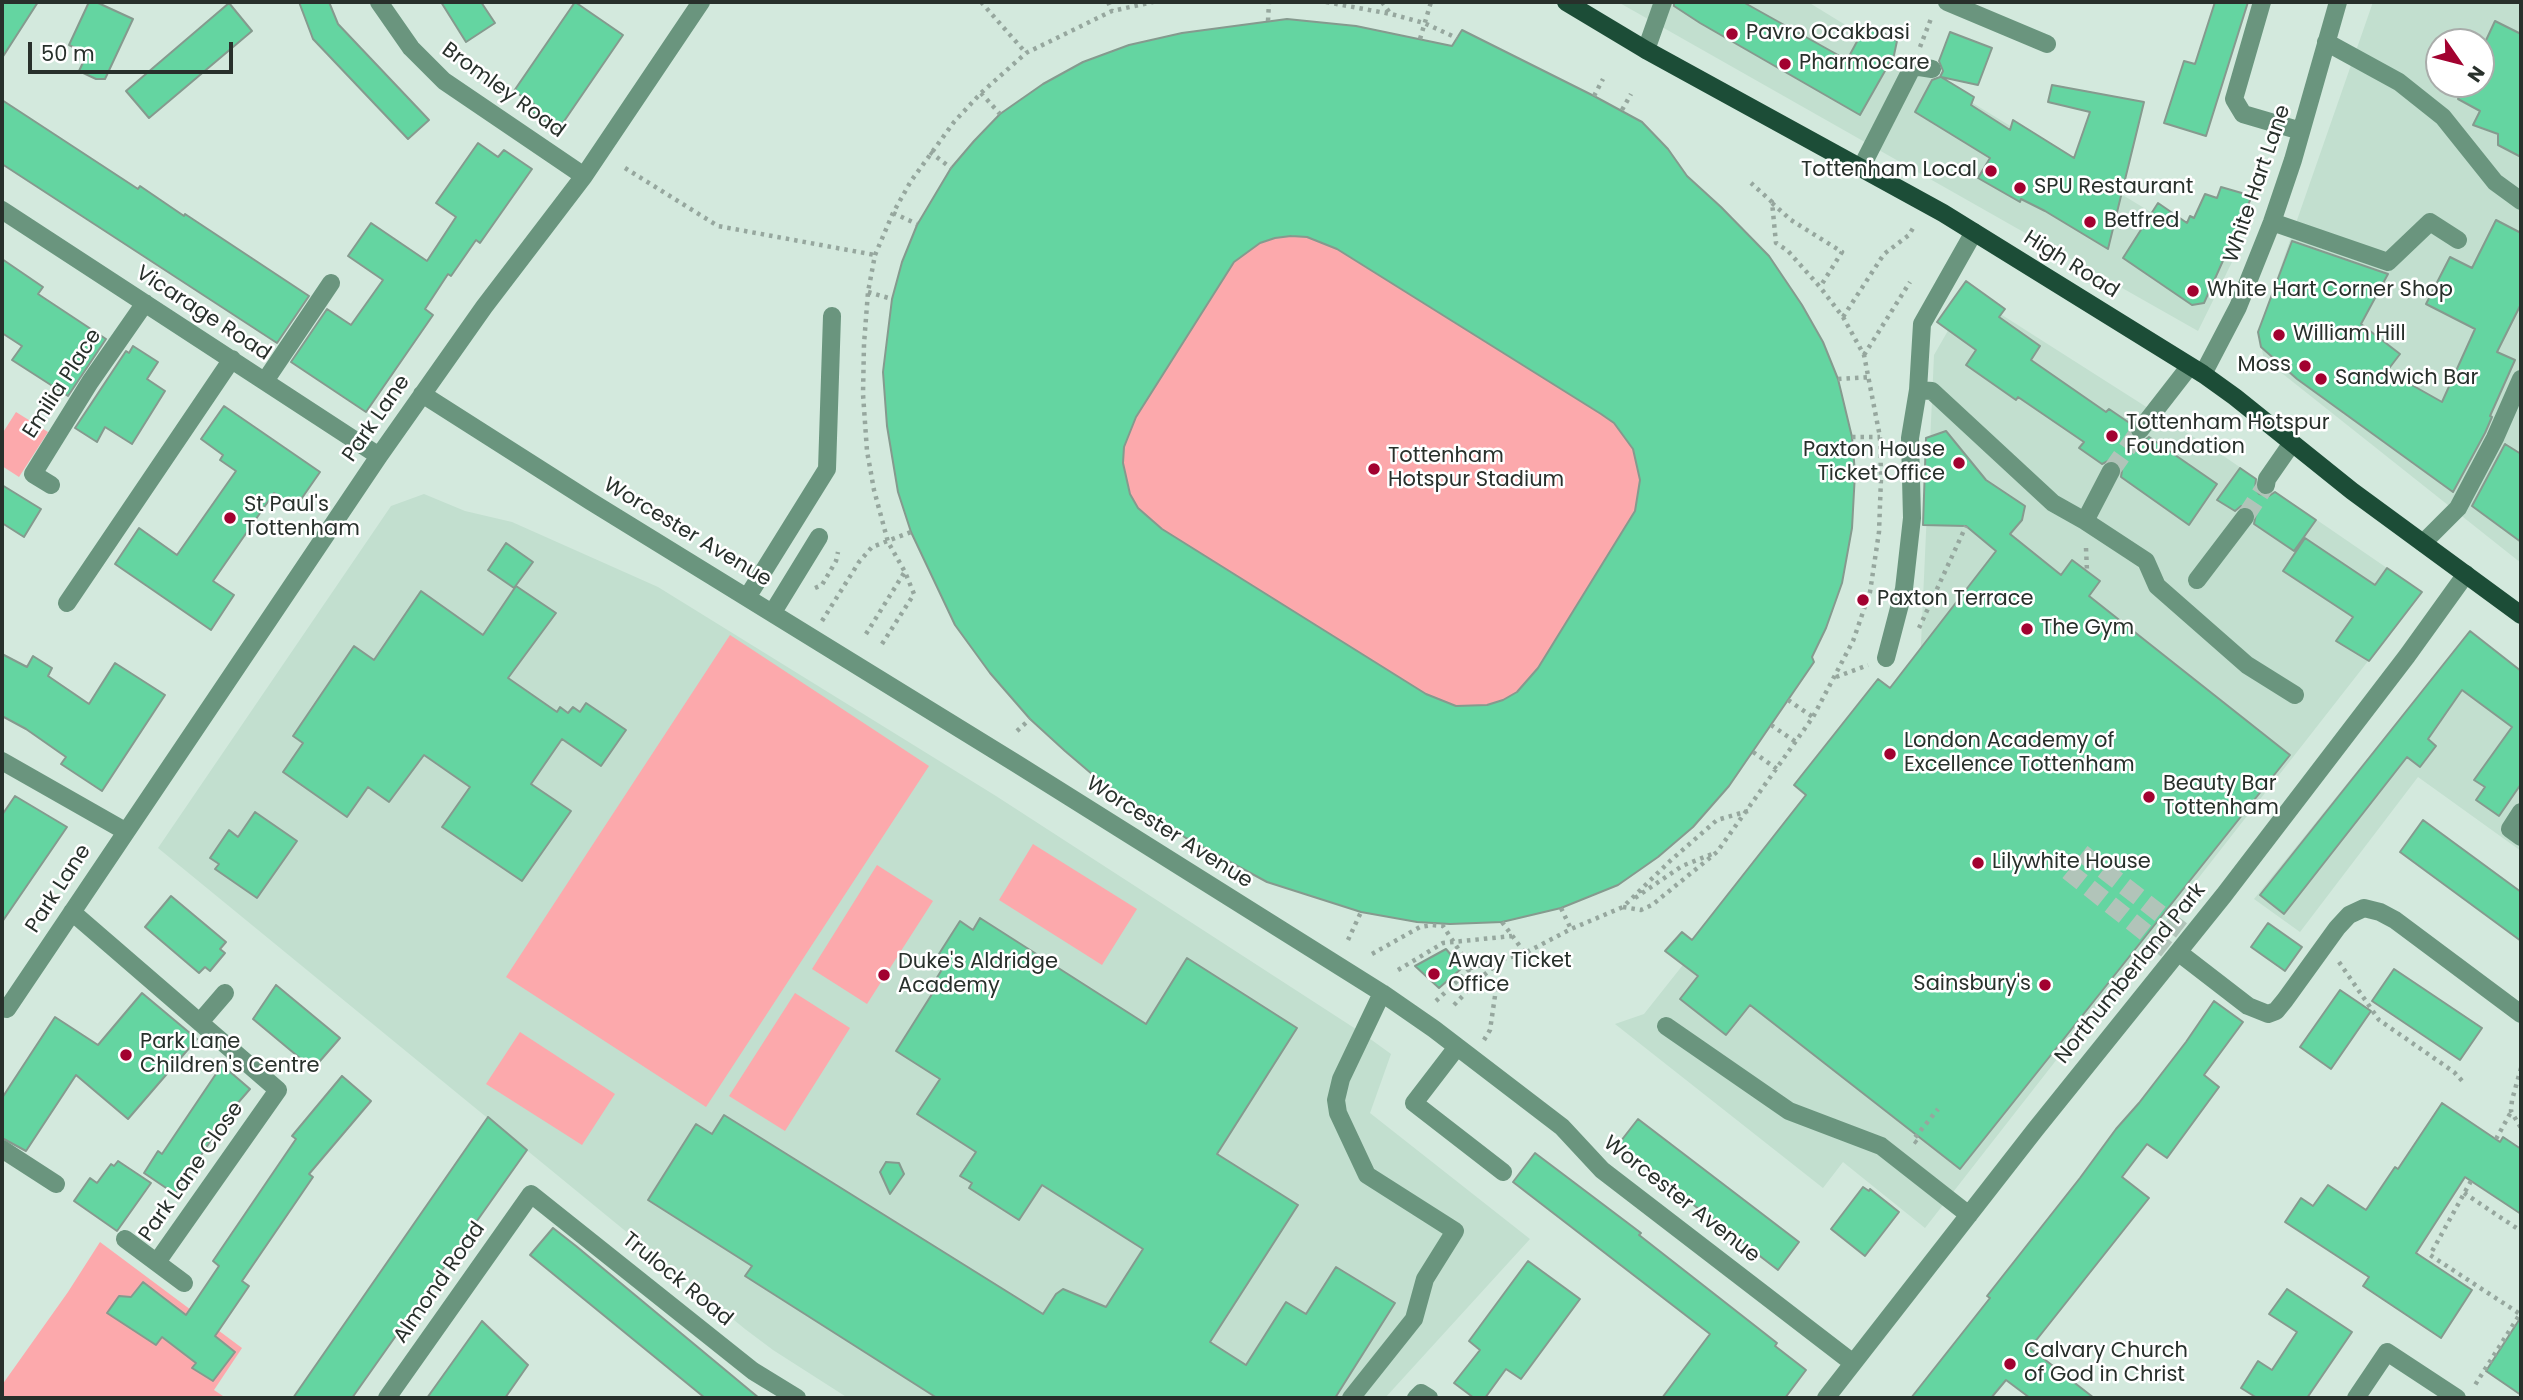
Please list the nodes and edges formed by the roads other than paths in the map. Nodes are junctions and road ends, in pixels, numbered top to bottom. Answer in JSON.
{"nodes":[{"id":1,"x":379,"y":2,"type":"edge"},
{"id":2,"x":701,"y":2,"type":"edge"},
{"id":3,"x":1566,"y":2,"type":"edge"},
{"id":4,"x":1663,"y":2,"type":"edge"},
{"id":5,"x":1947,"y":2,"type":"edge"},
{"id":6,"x":2262,"y":2,"type":"edge"},
{"id":7,"x":2338,"y":2,"type":"edge"},
{"id":8,"x":2326,"y":42,"type":"junction"},
{"id":9,"x":2047,"y":44,"type":"dead end"},
{"id":10,"x":1646,"y":50,"type":"junction"},
{"id":11,"x":1932,"y":69,"type":"dead end"},
{"id":12,"x":2301,"y":131,"type":"junction"},
{"id":13,"x":1861,"y":168,"type":"junction"},
{"id":14,"x":584,"y":176,"type":"junction"},
{"id":15,"x":2521,"y":201,"type":"edge"},
{"id":16,"x":2,"y":211,"type":"edge"},
{"id":17,"x":2272,"y":222,"type":"junction"},
{"id":18,"x":1974,"y":232,"type":"junction"},
{"id":19,"x":2458,"y":240,"type":"dead end"},
{"id":20,"x":331,"y":283,"type":"dead end"},
{"id":21,"x":145,"y":303,"type":"junction"},
{"id":22,"x":832,"y":316,"type":"dead end"},
{"id":23,"x":232,"y":359,"type":"junction"},
{"id":24,"x":2196,"y":371,"type":"junction"},
{"id":25,"x":2521,"y":379,"type":"edge"},
{"id":26,"x":265,"y":381,"type":"junction"},
{"id":27,"x":1918,"y":390,"type":"junction"},
{"id":28,"x":422,"y":394,"type":"junction"},
{"id":29,"x":2140,"y":430,"type":"tunnel mouth"},
{"id":30,"x":2292,"y":443,"type":"junction"},
{"id":31,"x":379,"y":456,"type":"junction"},
{"id":32,"x":2111,"y":471,"type":"tunnel mouth"},
{"id":33,"x":51,"y":485,"type":"dead end"},
{"id":34,"x":2266,"y":485,"type":"tunnel mouth"},
{"id":35,"x":2245,"y":517,"type":"tunnel mouth"},
{"id":36,"x":2085,"y":521,"type":"junction"},
{"id":37,"x":819,"y":537,"type":"dead end"},
{"id":38,"x":2423,"y":543,"type":"junction"},
{"id":39,"x":2466,"y":574,"type":"junction"},
{"id":40,"x":2197,"y":580,"type":"dead end"},
{"id":41,"x":748,"y":596,"type":"junction"},
{"id":42,"x":67,"y":603,"type":"dead end"},
{"id":43,"x":773,"y":612,"type":"junction"},
{"id":44,"x":2521,"y":615,"type":"edge"},
{"id":45,"x":1886,"y":658,"type":"dead end"},
{"id":46,"x":2295,"y":695,"type":"dead end"},
{"id":47,"x":2,"y":761,"type":"edge"},
{"id":48,"x":2521,"y":812,"type":"edge"},
{"id":49,"x":125,"y":831,"type":"junction"},
{"id":50,"x":2521,"y":837,"type":"edge"},
{"id":51,"x":72,"y":912,"type":"junction"},
{"id":52,"x":2178,"y":952,"type":"junction"},
{"id":53,"x":225,"y":993,"type":"dead end"},
{"id":54,"x":1382,"y":993,"type":"junction"},
{"id":55,"x":7,"y":1009,"type":"dead end"},
{"id":56,"x":2521,"y":1014,"type":"edge"},
{"id":57,"x":200,"y":1022,"type":"junction"},
{"id":58,"x":1666,"y":1026,"type":"dead end"},
{"id":59,"x":1457,"y":1046,"type":"junction"},
{"id":60,"x":2,"y":1149,"type":"edge"},
{"id":61,"x":1503,"y":1172,"type":"dead end"},
{"id":62,"x":56,"y":1184,"type":"dead end"},
{"id":63,"x":531,"y":1194,"type":"joint"},
{"id":64,"x":1969,"y":1215,"type":"junction"},
{"id":65,"x":125,"y":1239,"type":"dead end"},
{"id":66,"x":157,"y":1262,"type":"junction"},
{"id":67,"x":184,"y":1283,"type":"dead end"},
{"id":68,"x":1853,"y":1363,"type":"junction"},
{"id":69,"x":387,"y":1398,"type":"edge"},
{"id":70,"x":797,"y":1398,"type":"edge"},
{"id":71,"x":1351,"y":1398,"type":"edge"},
{"id":72,"x":1416,"y":1398,"type":"edge"},
{"id":73,"x":1429,"y":1398,"type":"edge"},
{"id":74,"x":1826,"y":1398,"type":"edge"},
{"id":75,"x":2356,"y":1398,"type":"edge"},
{"id":76,"x":2457,"y":1398,"type":"edge"}],
"edges":[{"from":1,"to":14,"type":"street","name":"Bromley Road"},
{"from":2,"to":14,"type":"street","name":"Park Lane"},
{"from":3,"to":10,"type":"main road","name":"High Road"},
{"from":4,"to":10,"type":"street"},
{"from":5,"to":9,"type":"street"},
{"from":6,"to":12,"type":"street"},
{"from":7,"to":8,"type":"street","name":"White Hart Lane"},
{"from":8,"to":12,"type":"street","name":"White Hart Lane"},
{"from":8,"to":15,"type":"street"},
{"from":10,"to":13,"type":"main road","name":"High Road"},
{"from":11,"to":13,"type":"street"},
{"from":12,"to":17,"type":"street","name":"White Hart Lane"},
{"from":13,"to":18,"type":"main road","name":"High Road"},
{"from":14,"to":28,"type":"street","name":"Park Lane"},
{"from":16,"to":21,"type":"street","name":"Vicarage Road"},
{"from":17,"to":19,"type":"street"},
{"from":17,"to":24,"type":"street","name":"White Hart Lane"},
{"from":18,"to":24,"type":"main road","name":"High Road"},
{"from":18,"to":27,"type":"street"},
{"from":20,"to":26,"type":"street"},
{"from":21,"to":23,"type":"street","name":"Vicarage Road"},
{"from":21,"to":33,"type":"street","name":"Emilia Place"},
{"from":22,"to":41,"type":"street"},
{"from":23,"to":26,"type":"street","name":"Vicarage Road"},
{"from":23,"to":42,"type":"street"},
{"from":24,"to":29,"type":"street","name":"White Hart Lane"},
{"from":24,"to":30,"type":"main road","name":"High Road"},
{"from":25,"to":38,"type":"street"},
{"from":26,"to":31,"type":"street","name":"Vicarage Road"},
{"from":27,"to":36,"type":"street"},
{"from":27,"to":45,"type":"street"},
{"from":28,"to":31,"type":"street","name":"Park Lane"},
{"from":28,"to":41,"type":"street","name":"Worcester Avenue"},
{"from":30,"to":34,"type":"street"},
{"from":30,"to":38,"type":"main road","name":"High Road"},
{"from":31,"to":49,"type":"street","name":"Park Lane"},
{"from":32,"to":36,"type":"street"},
{"from":35,"to":40,"type":"street"},
{"from":36,"to":46,"type":"street"},
{"from":37,"to":43,"type":"street"},
{"from":38,"to":39,"type":"main road","name":"High Road"},
{"from":39,"to":44,"type":"main road","name":"High Road"},
{"from":39,"to":52,"type":"street","name":"Northumberland Park"},
{"from":41,"to":43,"type":"street","name":"Worcester Avenue"},
{"from":43,"to":54,"type":"street","name":"Worcester Avenue"},
{"from":47,"to":49,"type":"street"},
{"from":48,"to":50,"type":"street"},
{"from":49,"to":51,"type":"street","name":"Park Lane"},
{"from":51,"to":55,"type":"street","name":"Park Lane"},
{"from":51,"to":57,"type":"street","name":"Park Lane Close"},
{"from":52,"to":56,"type":"street"},
{"from":52,"to":64,"type":"street","name":"Northumberland Park"},
{"from":53,"to":57,"type":"street"},
{"from":54,"to":59,"type":"street","name":"Worcester Avenue"},
{"from":54,"to":71,"type":"street"},
{"from":57,"to":66,"type":"street","name":"Park Lane Close"},
{"from":58,"to":64,"type":"street"},
{"from":59,"to":61,"type":"street"},
{"from":59,"to":68,"type":"street","name":"Worcester Avenue"},
{"from":60,"to":62,"type":"street"},
{"from":63,"to":69,"type":"street","name":"Almond Road"},
{"from":63,"to":70,"type":"street","name":"Trulock Road"},
{"from":64,"to":68,"type":"street","name":"Northumberland Park"},
{"from":65,"to":66,"type":"street","name":"Park Lane Close"},
{"from":66,"to":67,"type":"street","name":"Park Lane Close"},
{"from":68,"to":74,"type":"street","name":"Northumberland Park"},
{"from":72,"to":73,"type":"street"},
{"from":75,"to":76,"type":"street"}]}
